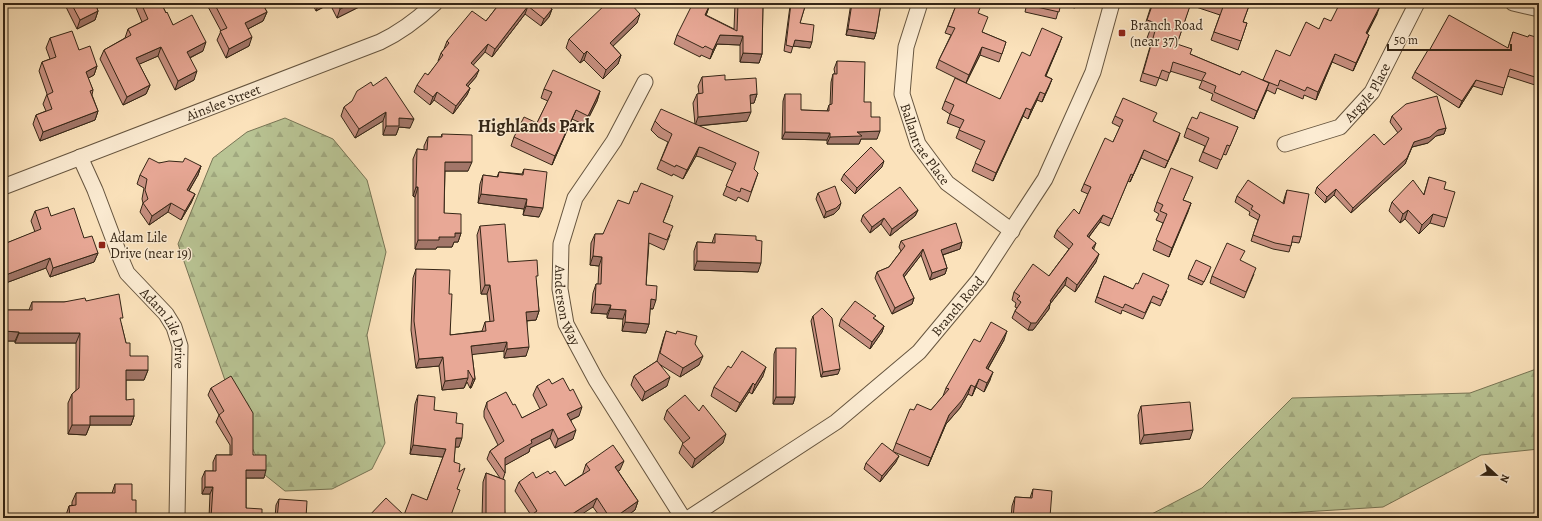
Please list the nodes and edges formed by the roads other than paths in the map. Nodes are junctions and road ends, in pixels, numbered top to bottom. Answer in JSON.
{"nodes":[{"id":1,"x":435,"y":3,"type":"edge"},
{"id":2,"x":920,"y":3,"type":"edge"},
{"id":3,"x":1112,"y":3,"type":"edge"},
{"id":4,"x":1417,"y":3,"type":"edge"},
{"id":5,"x":1513,"y":3,"type":"edge"},
{"id":6,"x":1539,"y":9,"type":"edge"},
{"id":7,"x":645,"y":82,"type":"dead end"},
{"id":8,"x":1285,"y":144,"type":"dead end"},
{"id":9,"x":80,"y":157,"type":"junction"},
{"id":10,"x":3,"y":187,"type":"edge"},
{"id":11,"x":1012,"y":230,"type":"junction"},
{"id":12,"x":177,"y":518,"type":"edge"},
{"id":13,"x":683,"y":518,"type":"edge"},
{"id":14,"x":689,"y":518,"type":"edge"}],
"edges":[{"from":1,"to":9,"type":"street","name":"Ainslee Street"},
{"from":2,"to":11,"type":"street","name":"Ballantrae Place"},
{"from":3,"to":11,"type":"street","name":"Branch Road"},
{"from":4,"to":8,"type":"street","name":"Argyle Place"},
{"from":5,"to":6,"type":"street"},
{"from":7,"to":13,"type":"street","name":"Anderson Way"},
{"from":9,"to":10,"type":"street","name":"Ainslee Street"},
{"from":9,"to":12,"type":"street","name":"Adam Lile Drive"},
{"from":11,"to":14,"type":"street","name":"Branch Road"}]}
